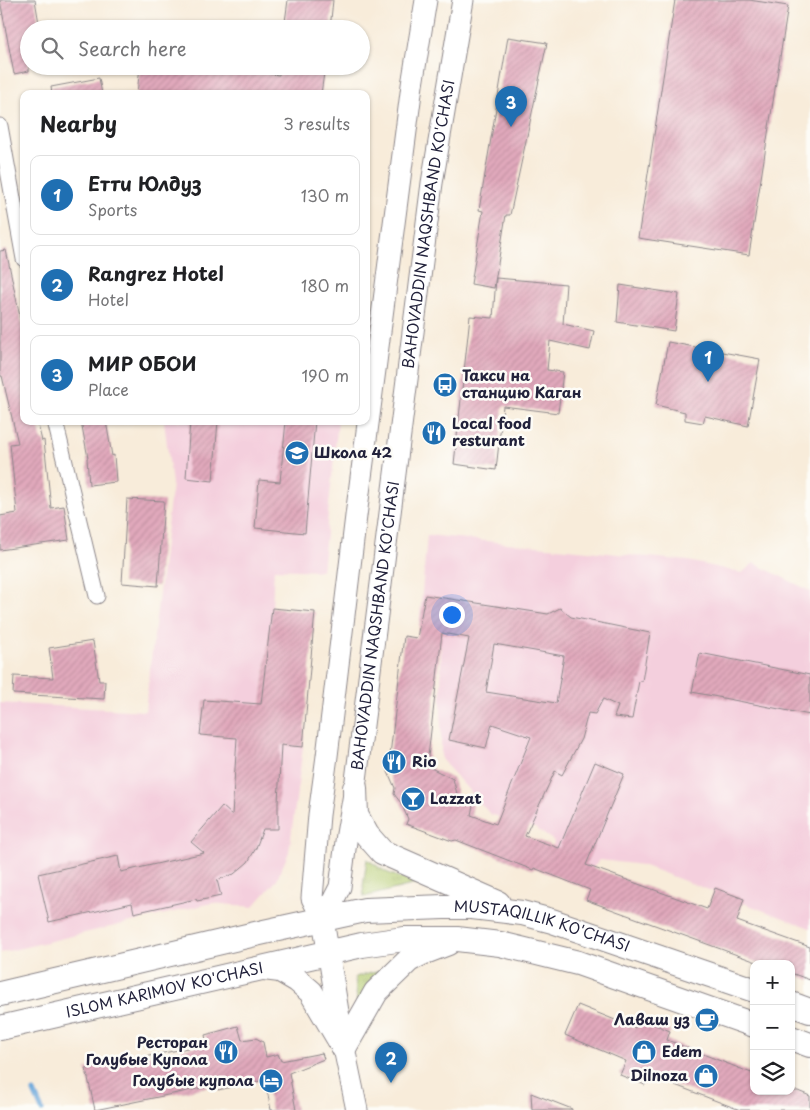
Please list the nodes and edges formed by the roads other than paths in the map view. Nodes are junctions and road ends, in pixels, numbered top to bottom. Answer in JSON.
{"nodes":[{"id":1,"x":426,"y":0,"type":"edge"},
{"id":2,"x":463,"y":0,"type":"edge"},
{"id":3,"x":0,"y":126,"type":"edge"},
{"id":4,"x":20,"y":237,"type":"edge"},
{"id":5,"x":370,"y":407,"type":"edge"},
{"id":6,"x":56,"y":425,"type":"edge"},
{"id":7,"x":368,"y":425,"type":"edge"},
{"id":8,"x":97,"y":596,"type":"dead end"},
{"id":9,"x":355,"y":788,"type":"junction"},
{"id":10,"x":522,"y":913,"type":"junction"},
{"id":11,"x":323,"y":920,"type":"junction"},
{"id":12,"x":457,"y":939,"type":"junction"},
{"id":13,"x":329,"y":952,"type":"junction"},
{"id":14,"x":262,"y":968,"type":"junction"},
{"id":15,"x":750,"y":989,"type":"edge"},
{"id":16,"x":0,"y":994,"type":"edge"},
{"id":17,"x":794,"y":1005,"type":"edge"},
{"id":18,"x":810,"y":1010,"type":"edge"},
{"id":19,"x":750,"y":1024,"type":"edge"},
{"id":20,"x":0,"y":1028,"type":"edge"},
{"id":21,"x":795,"y":1039,"type":"edge"},
{"id":22,"x":810,"y":1045,"type":"edge"},
{"id":23,"x":344,"y":1048,"type":"junction"},
{"id":24,"x":357,"y":1110,"type":"edge"}],
"edges":[{"from":1,"to":5,"type":"main road"},
{"from":2,"to":9,"type":"main road","name":"BAHOVADDIN NAQSHBAND KO'CHASI"},
{"from":3,"to":4,"type":"street"},
{"from":6,"to":8,"type":"street"},
{"from":7,"to":11,"type":"main road"},
{"from":9,"to":10,"type":"main road"},
{"from":9,"to":11,"type":"main road","name":"BAHOVADDIN NAQSHBAND KO'CHASI"},
{"from":10,"to":11,"type":"main road","name":"MUSTAQILLIK KO'CHASI"},
{"from":10,"to":15,"type":"main road","name":"MUSTAQILLIK KO'CHASI"},
{"from":11,"to":13,"type":"main road"},
{"from":11,"to":16,"type":"main road"},
{"from":12,"to":13,"type":"main road","name":"MUSTAQILLIK KO'CHASI"},
{"from":12,"to":19,"type":"main road","name":"MUSTAQILLIK KO'CHASI"},
{"from":12,"to":23,"type":"main road"},
{"from":13,"to":14,"type":"main road","name":"ISLOM KARIMOV KO'CHASI"},
{"from":13,"to":23,"type":"main road"},
{"from":14,"to":20,"type":"main road","name":"ISLOM KARIMOV KO'CHASI"},
{"from":14,"to":23,"type":"main road"},
{"from":17,"to":18,"type":"main road"},
{"from":21,"to":22,"type":"main road"},
{"from":23,"to":24,"type":"main road"}]}
